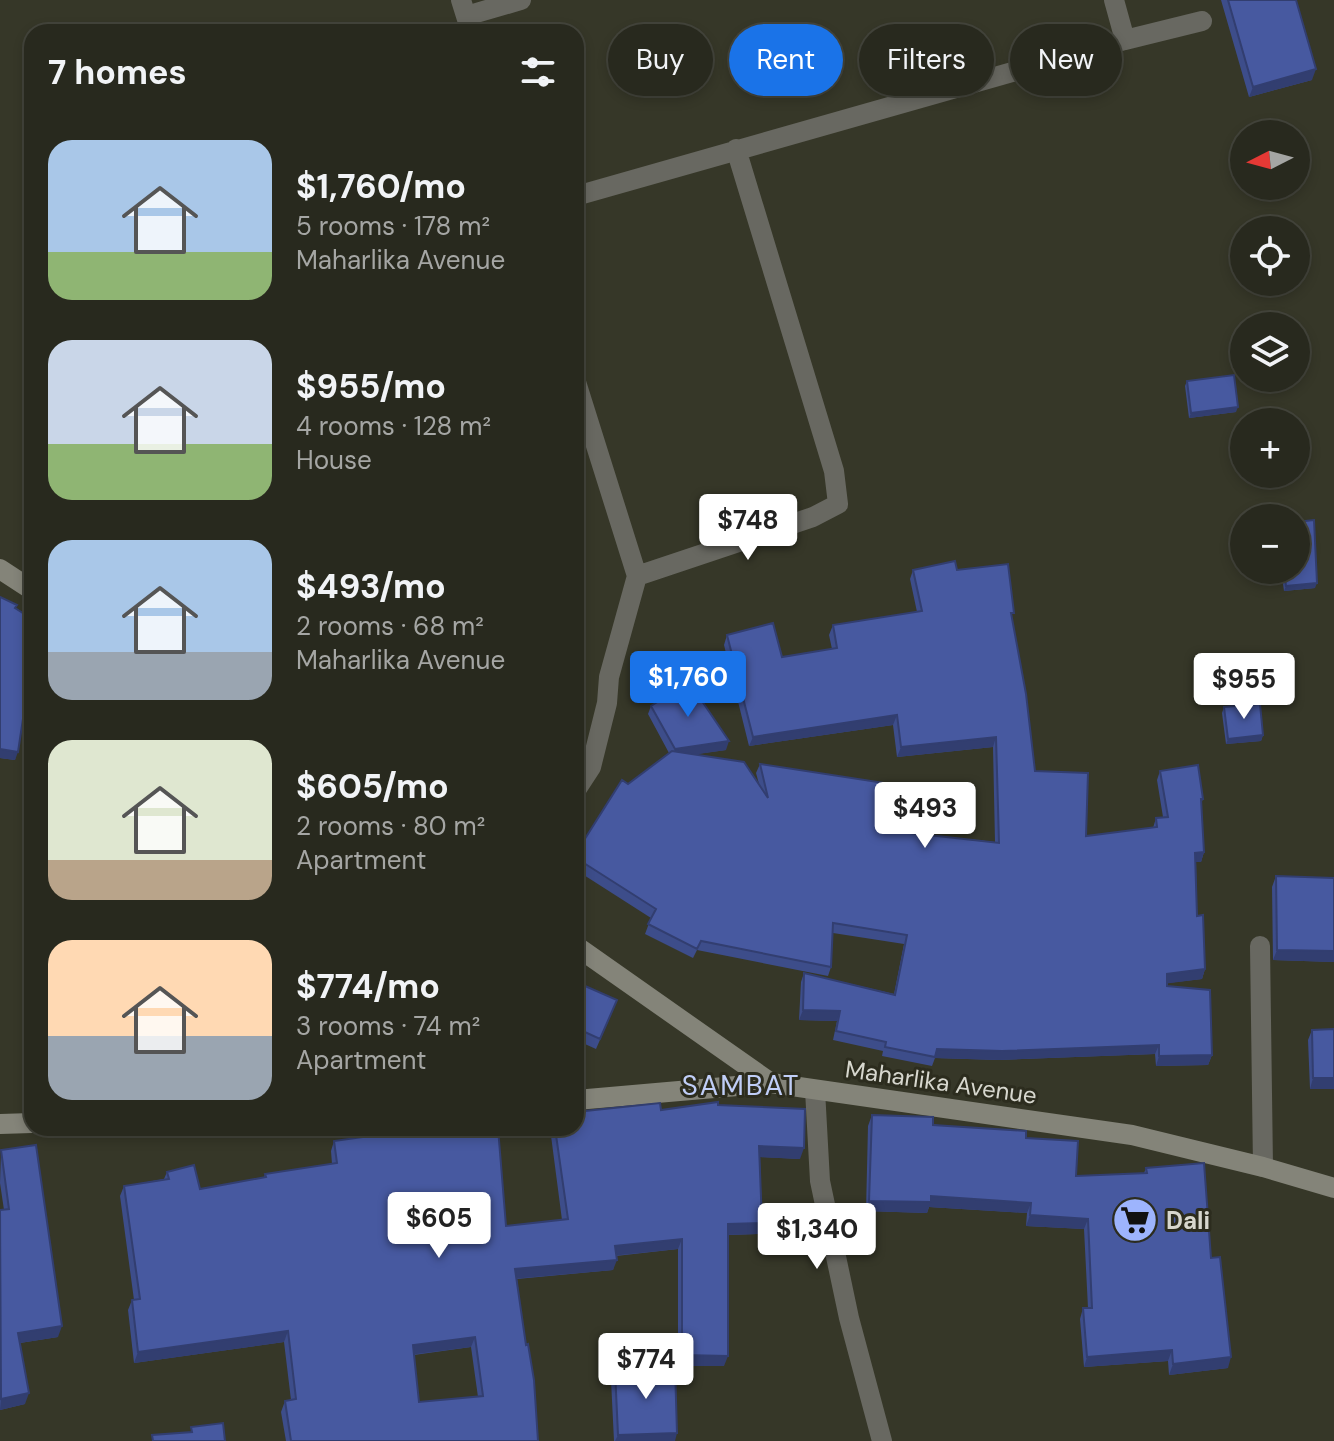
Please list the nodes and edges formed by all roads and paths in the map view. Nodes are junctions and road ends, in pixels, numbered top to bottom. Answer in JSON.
{"nodes":[{"id":1,"x":521,"y":0,"type":"edge"},
{"id":2,"x":1114,"y":0,"type":"edge"},
{"id":3,"x":466,"y":16,"type":"edge"},
{"id":4,"x":1202,"y":21,"type":"dead end"},
{"id":5,"x":1125,"y":40,"type":"junction"},
{"id":6,"x":736,"y":149,"type":"junction"},
{"id":7,"x":584,"y":194,"type":"edge"},
{"id":8,"x":584,"y":407,"type":"edge"},
{"id":9,"x":0,"y":569,"type":"edge"},
{"id":10,"x":637,"y":576,"type":"junction"},
{"id":11,"x":24,"y":585,"type":"edge"},
{"id":12,"x":584,"y":778,"type":"edge"},
{"id":13,"x":1260,"y":946,"type":"dead end"},
{"id":14,"x":584,"y":952,"type":"edge"},
{"id":15,"x":771,"y":1083,"type":"junction"},
{"id":16,"x":815,"y":1090,"type":"junction"},
{"id":17,"x":584,"y":1099,"type":"edge"},
{"id":18,"x":24,"y":1123,"type":"edge"},
{"id":19,"x":0,"y":1124,"type":"edge"},
{"id":20,"x":1263,"y":1167,"type":"junction"},
{"id":21,"x":1334,"y":1188,"type":"edge"},
{"id":22,"x":882,"y":1441,"type":"edge"}],
"edges":[{"from":1,"to":3,"type":"street"},
{"from":2,"to":5,"type":"street"},
{"from":4,"to":5,"type":"street"},
{"from":5,"to":6,"type":"street"},
{"from":6,"to":7,"type":"street"},
{"from":6,"to":10,"type":"street"},
{"from":8,"to":10,"type":"street"},
{"from":9,"to":11,"type":"main road"},
{"from":10,"to":12,"type":"street"},
{"from":13,"to":20,"type":"street"},
{"from":14,"to":15,"type":"main road","name":"Maharlika Avenue"},
{"from":15,"to":16,"type":"main road","name":"Maharlika Avenue"},
{"from":15,"to":17,"type":"main road"},
{"from":16,"to":20,"type":"main road","name":"Maharlika Avenue"},
{"from":16,"to":22,"type":"street"},
{"from":18,"to":19,"type":"main road"},
{"from":20,"to":21,"type":"main road","name":"Maharlika Avenue"}]}
